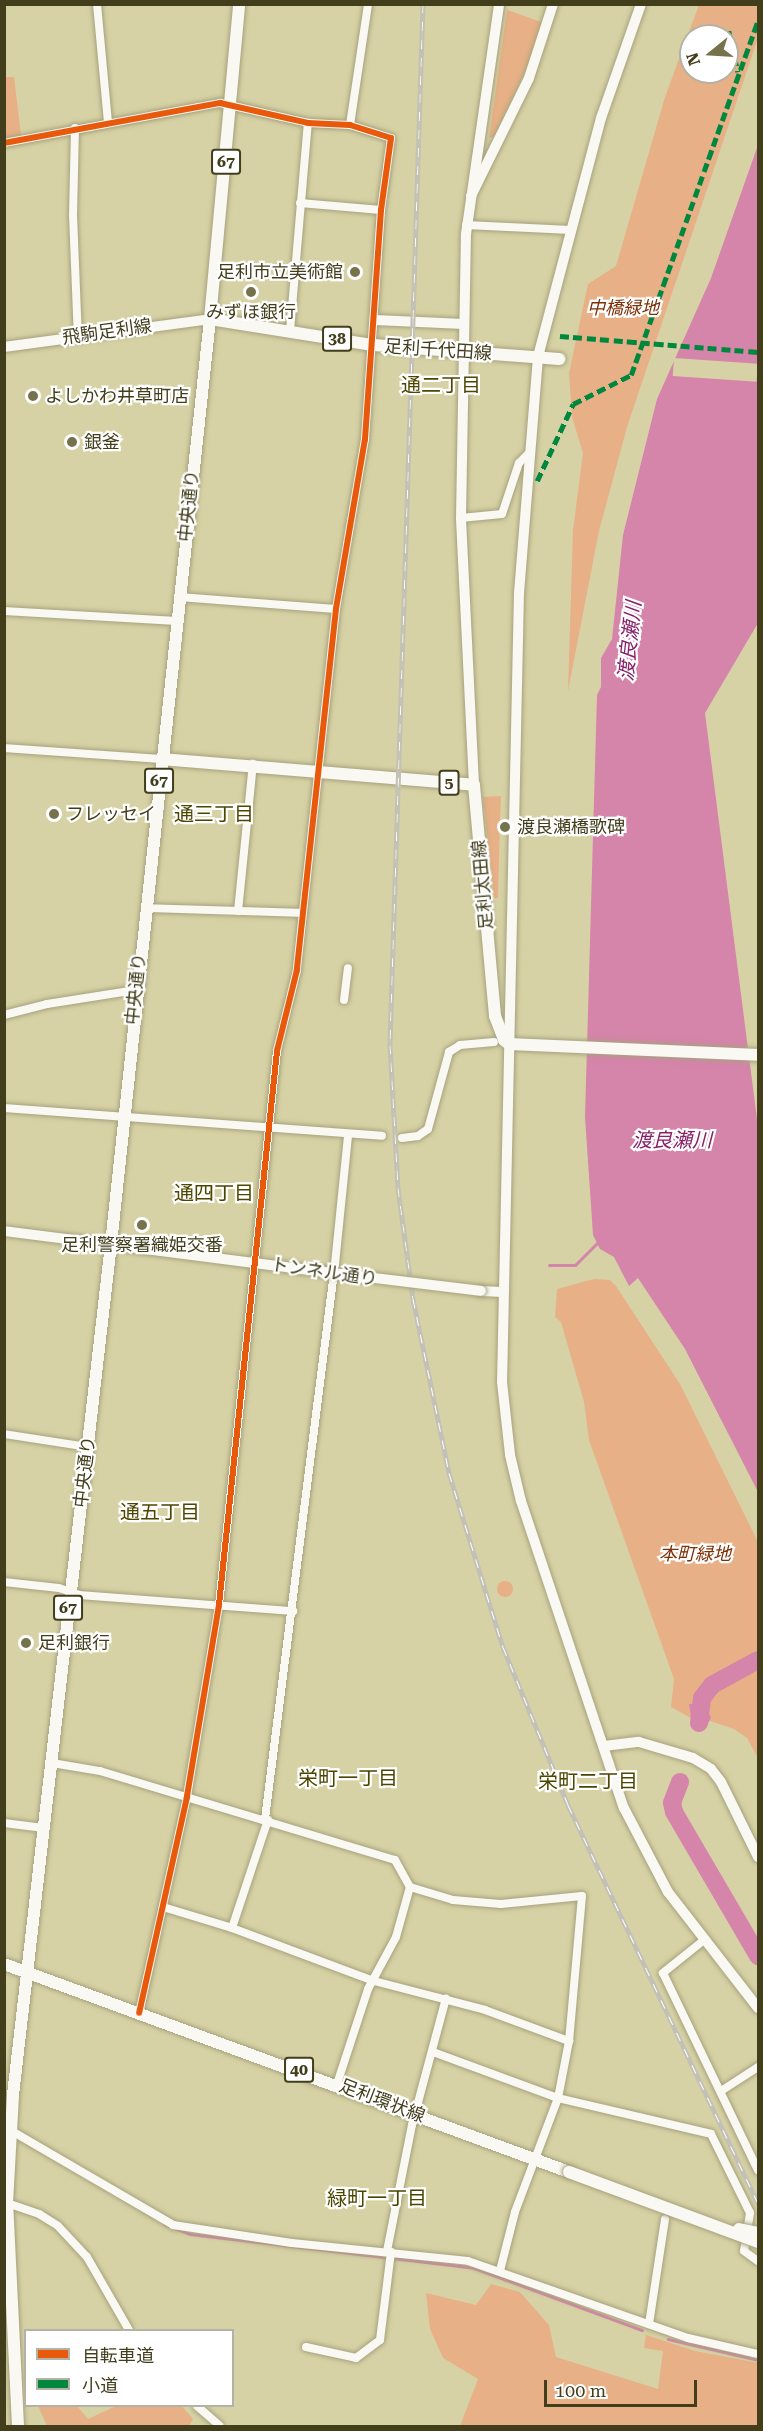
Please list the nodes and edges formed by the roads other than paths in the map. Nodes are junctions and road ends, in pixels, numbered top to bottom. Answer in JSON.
{"nodes":[{"id":1,"x":97,"y":4,"type":"edge"},
{"id":2,"x":239,"y":4,"type":"edge"},
{"id":3,"x":368,"y":4,"type":"edge"},
{"id":4,"x":499,"y":4,"type":"edge"},
{"id":5,"x":553,"y":4,"type":"edge"},
{"id":6,"x":640,"y":4,"type":"edge"},
{"id":7,"x":231,"y":106,"type":"junction"},
{"id":8,"x":108,"y":122,"type":"junction"},
{"id":9,"x":308,"y":123,"type":"junction"},
{"id":10,"x":350,"y":125,"type":"junction"},
{"id":11,"x":75,"y":128,"type":"junction"},
{"id":12,"x":4,"y":142,"type":"edge"},
{"id":13,"x":477,"y":145,"type":"junction"},
{"id":14,"x":494,"y":150,"type":"junction"},
{"id":15,"x":469,"y":198,"type":"junction"},
{"id":16,"x":300,"y":203,"type":"junction"},
{"id":17,"x":381,"y":210,"type":"junction"},
{"id":18,"x":466,"y":225,"type":"junction"},
{"id":19,"x":571,"y":230,"type":"junction"},
{"id":20,"x":210,"y":319,"type":"junction"},
{"id":21,"x":375,"y":320,"type":"junction"},
{"id":22,"x":464,"y":324,"type":"junction"},
{"id":23,"x":290,"y":331,"type":"junction"},
{"id":24,"x":78,"y":337,"type":"junction"},
{"id":25,"x":373,"y":345,"type":"junction"},
{"id":26,"x":4,"y":347,"type":"edge"},
{"id":27,"x":464,"y":351,"type":"junction"},
{"id":28,"x":538,"y":357,"type":"junction"},
{"id":29,"x":559,"y":358,"type":"dead end"},
{"id":30,"x":529,"y":453,"type":"junction"},
{"id":31,"x":461,"y":518,"type":"junction"},
{"id":32,"x":179,"y":597,"type":"junction"},
{"id":33,"x":336,"y":609,"type":"junction"},
{"id":34,"x":4,"y":611,"type":"edge"},
{"id":35,"x":177,"y":621,"type":"junction"},
{"id":36,"x":4,"y":748,"type":"edge"},
{"id":37,"x":162,"y":759,"type":"junction"},
{"id":38,"x":253,"y":764,"type":"junction"},
{"id":39,"x":320,"y":771,"type":"junction"},
{"id":40,"x":474,"y":785,"type":"junction"},
{"id":41,"x":146,"y":908,"type":"junction"},
{"id":42,"x":238,"y":911,"type":"junction"},
{"id":43,"x":302,"y":913,"type":"junction"},
{"id":44,"x":348,"y":968,"type":"dead end"},
{"id":45,"x":136,"y":990,"type":"junction"},
{"id":46,"x":344,"y":1000,"type":"dead end"},
{"id":47,"x":4,"y":1015,"type":"edge"},
{"id":48,"x":514,"y":1044,"type":"junction"},
{"id":49,"x":759,"y":1055,"type":"edge"},
{"id":50,"x":4,"y":1108,"type":"edge"},
{"id":51,"x":125,"y":1119,"type":"junction"},
{"id":52,"x":269,"y":1130,"type":"junction"},
{"id":53,"x":348,"y":1135,"type":"junction"},
{"id":54,"x":382,"y":1136,"type":"dead end"},
{"id":55,"x":402,"y":1138,"type":"dead end"},
{"id":56,"x":4,"y":1231,"type":"edge"},
{"id":57,"x":111,"y":1244,"type":"junction"},
{"id":58,"x":253,"y":1262,"type":"junction"},
{"id":59,"x":502,"y":1292,"type":"junction"},
{"id":60,"x":4,"y":1434,"type":"edge"},
{"id":61,"x":88,"y":1447,"type":"junction"},
{"id":62,"x":4,"y":1582,"type":"edge"},
{"id":63,"x":70,"y":1591,"type":"junction"},
{"id":64,"x":219,"y":1605,"type":"junction"},
{"id":65,"x":293,"y":1611,"type":"junction"},
{"id":66,"x":604,"y":1746,"type":"junction"},
{"id":67,"x":52,"y":1763,"type":"junction"},
{"id":68,"x":187,"y":1797,"type":"junction"},
{"id":69,"x":267,"y":1819,"type":"junction"},
{"id":70,"x":4,"y":1823,"type":"edge"},
{"id":71,"x":44,"y":1828,"type":"junction"},
{"id":72,"x":759,"y":1857,"type":"edge"},
{"id":73,"x":410,"y":1887,"type":"junction"},
{"id":74,"x":163,"y":1907,"type":"junction"},
{"id":75,"x":232,"y":1928,"type":"junction"},
{"id":76,"x":704,"y":1940,"type":"junction"},
{"id":77,"x":4,"y":1964,"type":"edge"},
{"id":78,"x":27,"y":1973,"type":"junction"},
{"id":79,"x":374,"y":1981,"type":"junction"},
{"id":80,"x":446,"y":1998,"type":"junction"},
{"id":81,"x":759,"y":2008,"type":"edge"},
{"id":82,"x":139,"y":2013,"type":"junction"},
{"id":83,"x":569,"y":2041,"type":"junction"},
{"id":84,"x":433,"y":2052,"type":"junction"},
{"id":85,"x":757,"y":2071,"type":"edge"},
{"id":86,"x":337,"y":2084,"type":"junction"},
{"id":87,"x":721,"y":2091,"type":"junction"},
{"id":88,"x":9,"y":2093,"type":"edge"},
{"id":89,"x":558,"y":2098,"type":"junction"},
{"id":90,"x":417,"y":2115,"type":"junction"},
{"id":91,"x":10,"y":2130,"type":"junction"},
{"id":92,"x":534,"y":2159,"type":"junction"},
{"id":93,"x":759,"y":2170,"type":"edge"},
{"id":94,"x":7,"y":2203,"type":"junction"},
{"id":95,"x":665,"y":2219,"type":"dead end"},
{"id":96,"x":729,"y":2231,"type":"junction"},
{"id":97,"x":759,"y":2232,"type":"edge"},
{"id":98,"x":759,"y":2242,"type":"edge"},
{"id":99,"x":759,"y":2252,"type":"edge"},
{"id":100,"x":390,"y":2255,"type":"junction"},
{"id":101,"x":759,"y":2261,"type":"edge"},
{"id":102,"x":501,"y":2271,"type":"junction"},
{"id":103,"x":649,"y":2324,"type":"junction"},
{"id":104,"x":128,"y":2329,"type":"edge"},
{"id":105,"x":306,"y":2347,"type":"dead end"},
{"id":106,"x":759,"y":2354,"type":"edge"},
{"id":107,"x":198,"y":2407,"type":"edge"},
{"id":108,"x":18,"y":2427,"type":"edge"},
{"id":109,"x":220,"y":2427,"type":"edge"}],
"edges":[{"from":1,"to":8,"type":"street"},
{"from":2,"to":7,"type":"main road","name":"中央通り","number":"67"},
{"from":3,"to":10,"type":"street"},
{"from":4,"to":13,"type":"street"},
{"from":5,"to":14,"type":"street"},
{"from":6,"to":19,"type":"street"},
{"from":7,"to":8,"type":"street"},
{"from":7,"to":9,"type":"street"},
{"from":7,"to":20,"type":"main road","name":"中央通り","number":"67"},
{"from":8,"to":11,"type":"street"},
{"from":9,"to":10,"type":"street"},
{"from":9,"to":16,"type":"street"},
{"from":10,"to":17,"type":"street"},
{"from":11,"to":12,"type":"street"},
{"from":11,"to":24,"type":"street"},
{"from":13,"to":14,"type":"street"},
{"from":13,"to":15,"type":"street"},
{"from":14,"to":15,"type":"street"},
{"from":15,"to":18,"type":"street"},
{"from":16,"to":17,"type":"street"},
{"from":16,"to":23,"type":"street"},
{"from":17,"to":21,"type":"street"},
{"from":18,"to":19,"type":"street"},
{"from":18,"to":22,"type":"street"},
{"from":19,"to":28,"type":"street"},
{"from":20,"to":23,"type":"main road","name":"足利千代田線","number":"38"},
{"from":20,"to":24,"type":"street","name":"飛駒足利線"},
{"from":20,"to":32,"type":"main road","name":"中央通り","number":"67"},
{"from":21,"to":22,"type":"street"},
{"from":21,"to":25,"type":"street"},
{"from":22,"to":27,"type":"street"},
{"from":23,"to":25,"type":"main road","name":"足利千代田線","number":"38"},
{"from":24,"to":26,"type":"street","name":"飛駒足利線"},
{"from":25,"to":27,"type":"main road","name":"足利千代田線","number":"38"},
{"from":25,"to":33,"type":"street"},
{"from":27,"to":28,"type":"main road","name":"足利千代田線","number":"38"},
{"from":27,"to":31,"type":"street"},
{"from":28,"to":29,"type":"main road","name":"足利千代田線","number":"38"},
{"from":28,"to":30,"type":"street"},
{"from":30,"to":31,"type":"street"},
{"from":30,"to":48,"type":"street"},
{"from":31,"to":40,"type":"street"},
{"from":32,"to":33,"type":"street"},
{"from":32,"to":35,"type":"main road","name":"中央通り","number":"67"},
{"from":33,"to":39,"type":"street"},
{"from":34,"to":35,"type":"street"},
{"from":35,"to":37,"type":"main road","name":"中央通り","number":"67"},
{"from":36,"to":37,"type":"street"},
{"from":37,"to":38,"type":"main road","number":"5"},
{"from":37,"to":41,"type":"main road","name":"中央通り","number":"67"},
{"from":38,"to":39,"type":"main road","number":"5"},
{"from":38,"to":42,"type":"street"},
{"from":39,"to":40,"type":"main road","number":"5"},
{"from":39,"to":43,"type":"street"},
{"from":40,"to":48,"type":"main road","name":"足利太田線","number":"5"},
{"from":41,"to":42,"type":"street"},
{"from":41,"to":45,"type":"main road","name":"中央通り","number":"67"},
{"from":42,"to":43,"type":"street"},
{"from":43,"to":52,"type":"street"},
{"from":44,"to":46,"type":"street"},
{"from":45,"to":47,"type":"street"},
{"from":45,"to":51,"type":"main road","name":"中央通り","number":"67"},
{"from":48,"to":49,"type":"main road"},
{"from":48,"to":55,"type":"street"},
{"from":48,"to":59,"type":"street"},
{"from":50,"to":51,"type":"street"},
{"from":51,"to":52,"type":"street"},
{"from":51,"to":57,"type":"main road","name":"中央通り","number":"67"},
{"from":52,"to":53,"type":"street"},
{"from":52,"to":58,"type":"street"},
{"from":53,"to":54,"type":"street"},
{"from":53,"to":65,"type":"street"},
{"from":56,"to":57,"type":"street","name":"トンネル通り"},
{"from":57,"to":58,"type":"street","name":"トンネル通り"},
{"from":57,"to":61,"type":"main road","name":"中央通り","number":"67"},
{"from":58,"to":59,"type":"street","name":"トンネル通り","bridge":true},
{"from":58,"to":64,"type":"street"},
{"from":59,"to":66,"type":"street"},
{"from":60,"to":61,"type":"street"},
{"from":61,"to":63,"type":"main road","name":"中央通り","number":"67"},
{"from":62,"to":63,"type":"street"},
{"from":63,"to":64,"type":"street"},
{"from":63,"to":67,"type":"main road","name":"中央通り","number":"67"},
{"from":64,"to":65,"type":"street"},
{"from":64,"to":68,"type":"street"},
{"from":65,"to":69,"type":"street"},
{"from":66,"to":72,"type":"street"},
{"from":66,"to":76,"type":"street"},
{"from":67,"to":68,"type":"street"},
{"from":67,"to":71,"type":"main road","name":"中央通り","number":"67"},
{"from":68,"to":69,"type":"street"},
{"from":68,"to":74,"type":"street"},
{"from":69,"to":73,"type":"street"},
{"from":69,"to":75,"type":"street"},
{"from":70,"to":71,"type":"street"},
{"from":71,"to":78,"type":"main road","name":"中央通り","number":"67"},
{"from":73,"to":79,"type":"street"},
{"from":73,"to":83,"type":"street"},
{"from":74,"to":75,"type":"street"},
{"from":74,"to":82,"type":"street"},
{"from":75,"to":79,"type":"street"},
{"from":76,"to":81,"type":"street"},
{"from":76,"to":87,"type":"street"},
{"from":77,"to":78,"type":"main road","name":"足利環状線","number":"40"},
{"from":78,"to":82,"type":"main road","name":"足利環状線","number":"40"},
{"from":78,"to":88,"type":"main road","number":"67"},
{"from":79,"to":80,"type":"street"},
{"from":79,"to":86,"type":"street"},
{"from":80,"to":83,"type":"street"},
{"from":80,"to":84,"type":"street"},
{"from":82,"to":86,"type":"main road","name":"足利環状線","number":"40"},
{"from":83,"to":89,"type":"street"},
{"from":84,"to":89,"type":"street"},
{"from":84,"to":90,"type":"street"},
{"from":85,"to":87,"type":"street"},
{"from":86,"to":90,"type":"main road","name":"足利環状線","number":"40"},
{"from":87,"to":93,"type":"street"},
{"from":88,"to":91,"type":"main road","number":"67"},
{"from":89,"to":92,"type":"street"},
{"from":89,"to":101,"type":"street"},
{"from":90,"to":92,"type":"main road","name":"足利環状線","number":"40"},
{"from":90,"to":100,"type":"street"},
{"from":91,"to":94,"type":"main road","number":"67"},
{"from":91,"to":100,"type":"street"},
{"from":92,"to":96,"type":"main road","name":"足利環状線","number":"40","bridge":true},
{"from":92,"to":102,"type":"street"},
{"from":94,"to":104,"type":"street"},
{"from":94,"to":108,"type":"main road","number":"67"},
{"from":95,"to":103,"type":"street"},
{"from":96,"to":97,"type":"main road","bridge":true},
{"from":96,"to":98,"type":"main road","name":"足利環状線","number":"40","bridge":true},
{"from":96,"to":99,"type":"main road"},
{"from":100,"to":102,"type":"street"},
{"from":100,"to":105,"type":"street"},
{"from":102,"to":103,"type":"street"},
{"from":103,"to":106,"type":"street"},
{"from":107,"to":109,"type":"street"}]}
